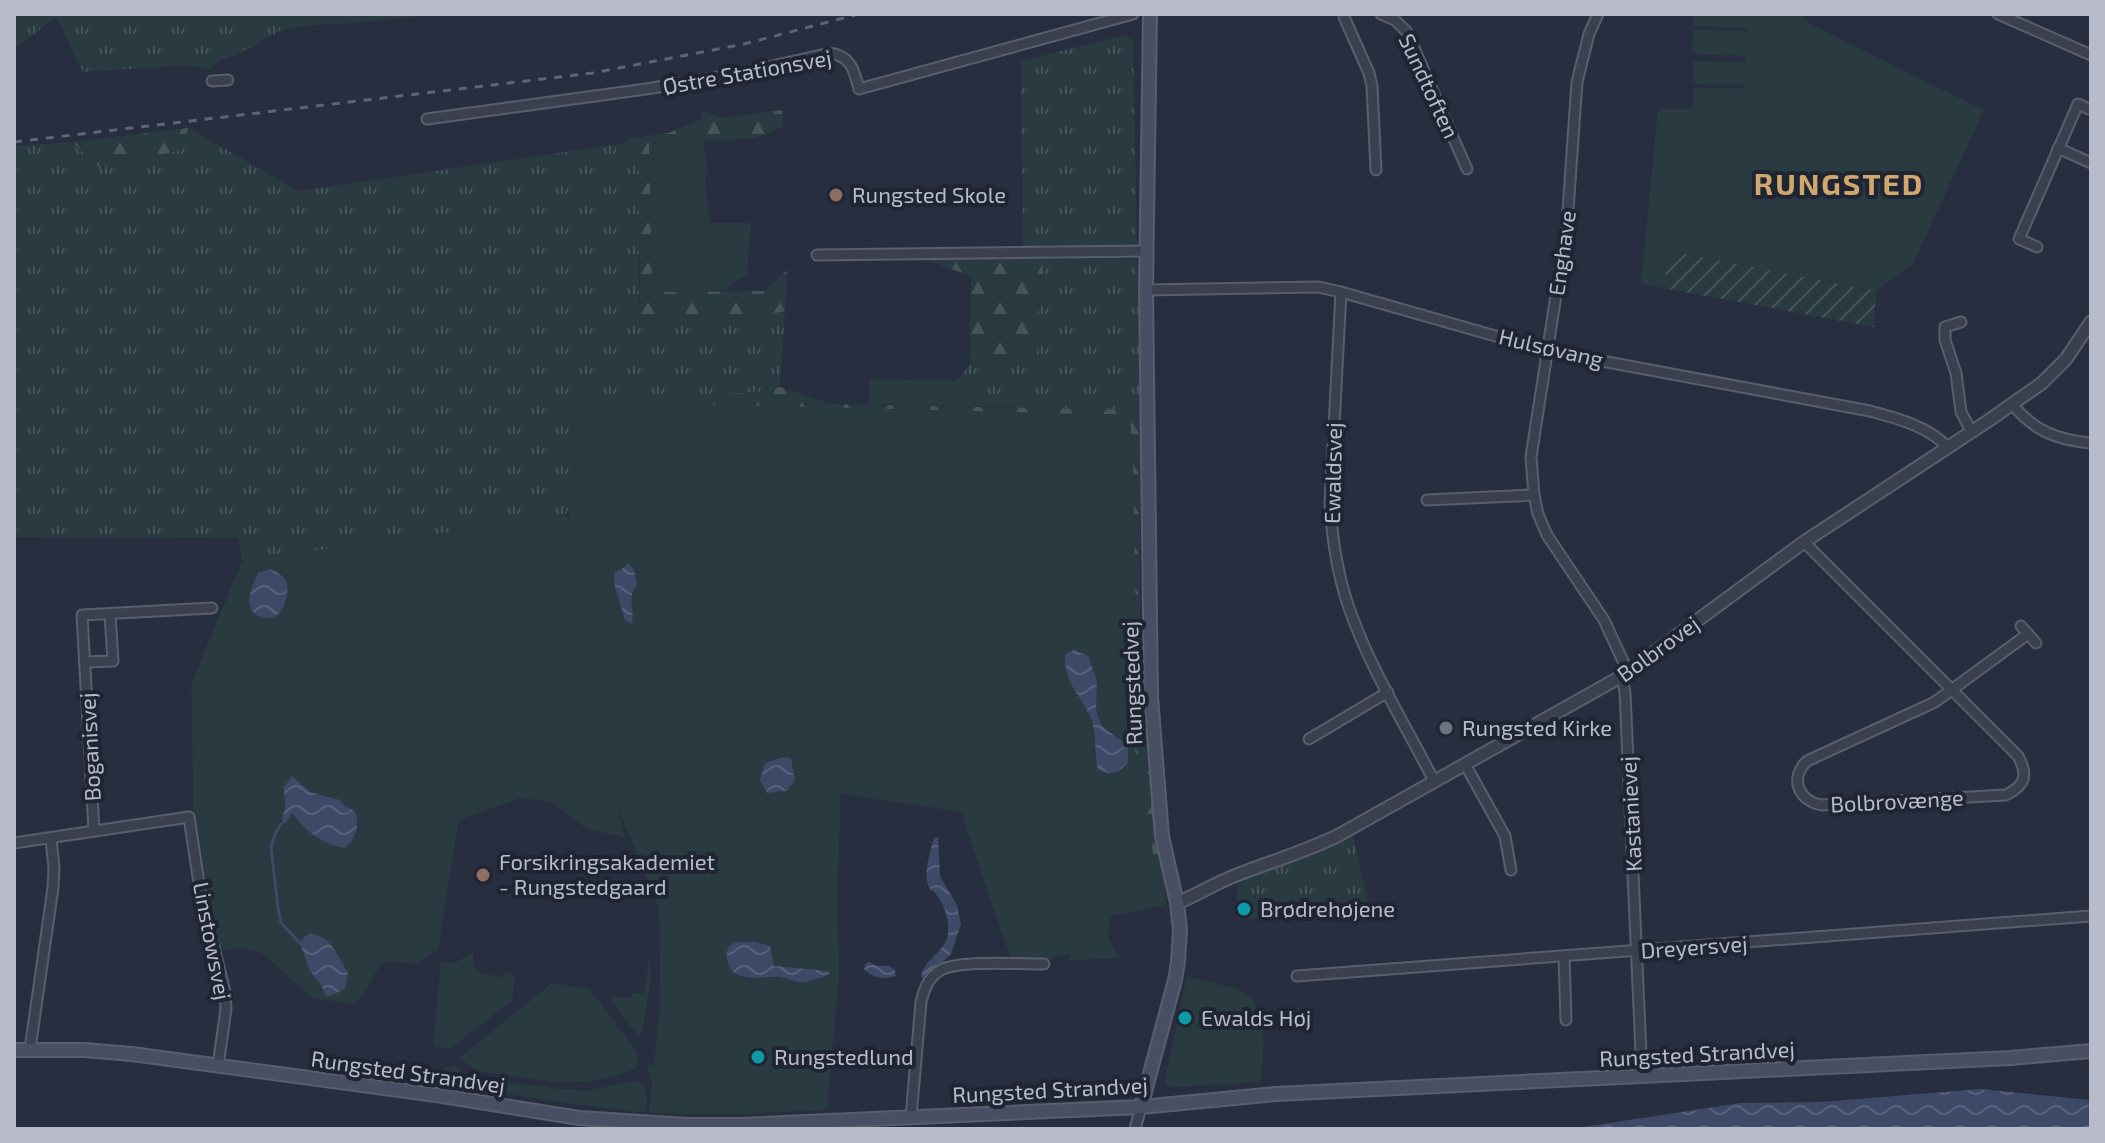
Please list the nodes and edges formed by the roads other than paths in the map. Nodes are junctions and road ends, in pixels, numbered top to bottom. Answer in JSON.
{"nodes":[{"id":1,"x":1133,"y":14,"type":"edge"},
{"id":2,"x":1150,"y":14,"type":"edge"},
{"id":3,"x":1356,"y":14,"type":"edge"},
{"id":4,"x":1381,"y":14,"type":"edge"},
{"id":5,"x":1598,"y":14,"type":"edge"},
{"id":6,"x":1998,"y":14,"type":"edge"},
{"id":7,"x":1343,"y":16,"type":"edge"},
{"id":8,"x":2091,"y":55,"type":"edge"},
{"id":9,"x":228,"y":80,"type":"dead end"},
{"id":10,"x":212,"y":81,"type":"dead end"},
{"id":11,"x":2089,"y":109,"type":"dead end"},
{"id":12,"x":427,"y":119,"type":"dead end"},
{"id":13,"x":2058,"y":148,"type":"junction"},
{"id":14,"x":2091,"y":163,"type":"edge"},
{"id":15,"x":1467,"y":169,"type":"dead end"},
{"id":16,"x":1376,"y":170,"type":"dead end"},
{"id":17,"x":2037,"y":247,"type":"dead end"},
{"id":18,"x":1146,"y":251,"type":"junction"},
{"id":19,"x":817,"y":255,"type":"dead end"},
{"id":20,"x":1146,"y":290,"type":"junction"},
{"id":21,"x":1341,"y":292,"type":"junction"},
{"id":22,"x":1961,"y":322,"type":"dead end"},
{"id":23,"x":2091,"y":322,"type":"edge"},
{"id":24,"x":1548,"y":351,"type":"junction"},
{"id":25,"x":2012,"y":404,"type":"junction"},
{"id":26,"x":1971,"y":431,"type":"junction"},
{"id":27,"x":2091,"y":443,"type":"edge"},
{"id":28,"x":1948,"y":447,"type":"junction"},
{"id":29,"x":1534,"y":495,"type":"junction"},
{"id":30,"x":1427,"y":500,"type":"dead end"},
{"id":31,"x":1804,"y":542,"type":"junction"},
{"id":32,"x":212,"y":608,"type":"dead end"},
{"id":33,"x":110,"y":614,"type":"junction"},
{"id":34,"x":2036,"y":643,"type":"dead end"},
{"id":35,"x":85,"y":662,"type":"junction"},
{"id":36,"x":1625,"y":674,"type":"junction"},
{"id":37,"x":1953,"y":690,"type":"junction"},
{"id":38,"x":1388,"y":692,"type":"junction"},
{"id":39,"x":1309,"y":739,"type":"dead end"},
{"id":40,"x":1465,"y":764,"type":"junction"},
{"id":41,"x":1434,"y":781,"type":"junction"},
{"id":42,"x":94,"y":831,"type":"junction"},
{"id":43,"x":51,"y":838,"type":"junction"},
{"id":44,"x":14,"y":843,"type":"edge"},
{"id":45,"x":1511,"y":870,"type":"dead end"},
{"id":46,"x":1177,"y":903,"type":"junction"},
{"id":47,"x":2091,"y":916,"type":"edge"},
{"id":48,"x":1637,"y":951,"type":"junction"},
{"id":49,"x":1564,"y":957,"type":"junction"},
{"id":50,"x":1044,"y":964,"type":"dead end"},
{"id":51,"x":1297,"y":976,"type":"dead end"},
{"id":52,"x":1566,"y":1020,"type":"dead end"},
{"id":53,"x":30,"y":1049,"type":"junction"},
{"id":54,"x":14,"y":1050,"type":"edge"},
{"id":55,"x":2091,"y":1051,"type":"edge"},
{"id":56,"x":218,"y":1066,"type":"junction"},
{"id":57,"x":1642,"y":1076,"type":"junction"},
{"id":58,"x":1141,"y":1107,"type":"junction"},
{"id":59,"x":911,"y":1117,"type":"junction"},
{"id":60,"x":1135,"y":1129,"type":"edge"}],
"edges":[{"from":1,"to":12,"type":"street","name":"Østre Stationsvej"},
{"from":2,"to":18,"type":"main road","name":"Rungstedvej"},
{"from":3,"to":7,"type":"street"},
{"from":4,"to":15,"type":"street","name":"Sundtoften"},
{"from":5,"to":24,"type":"street","name":"Enghave"},
{"from":6,"to":8,"type":"street"},
{"from":7,"to":16,"type":"street"},
{"from":9,"to":10,"type":"street"},
{"from":11,"to":13,"type":"street"},
{"from":13,"to":14,"type":"street"},
{"from":13,"to":17,"type":"street"},
{"from":18,"to":19,"type":"street"},
{"from":18,"to":20,"type":"main road","name":"Rungstedvej"},
{"from":20,"to":21,"type":"street","name":"Hulsøvang"},
{"from":20,"to":46,"type":"main road","name":"Rungstedvej"},
{"from":21,"to":24,"type":"street","name":"Hulsøvang"},
{"from":21,"to":38,"type":"street","name":"Ewaldsvej"},
{"from":22,"to":26,"type":"street"},
{"from":23,"to":25,"type":"street","name":"Bolbrovej"},
{"from":24,"to":28,"type":"street","name":"Hulsøvang"},
{"from":24,"to":29,"type":"street","name":"Enghave"},
{"from":25,"to":26,"type":"street","name":"Bolbrovej"},
{"from":25,"to":27,"type":"street"},
{"from":26,"to":28,"type":"street","name":"Bolbrovej"},
{"from":28,"to":31,"type":"street","name":"Bolbrovej"},
{"from":29,"to":30,"type":"street"},
{"from":29,"to":36,"type":"street","name":"Enghave"},
{"from":31,"to":36,"type":"street","name":"Bolbrovej"},
{"from":31,"to":37,"type":"street","name":"Bolbrovænge"},
{"from":32,"to":33,"type":"street","name":"Boganisvej"},
{"from":33,"to":35,"type":"street","name":"Boganisvej"},
{"from":33,"to":35,"type":"street","name":"Boganisvej"},
{"from":34,"to":37,"type":"street","name":"Bolbrovænge"},
{"from":35,"to":42,"type":"street","name":"Boganisvej"},
{"from":36,"to":40,"type":"street","name":"Bolbrovej"},
{"from":36,"to":48,"type":"street","name":"Kastanievej"},
{"from":37,"to":37,"type":"street","name":"Bolbrovænge"},
{"from":38,"to":39,"type":"street"},
{"from":38,"to":41,"type":"street","name":"Ewaldsvej"},
{"from":40,"to":41,"type":"street","name":"Bolbrovej"},
{"from":40,"to":45,"type":"street"},
{"from":41,"to":46,"type":"street","name":"Bolbrovej"},
{"from":42,"to":43,"type":"street"},
{"from":42,"to":56,"type":"street","name":"Linstowsvej"},
{"from":43,"to":44,"type":"street"},
{"from":43,"to":53,"type":"street"},
{"from":46,"to":58,"type":"main road","name":"Rungstedvej"},
{"from":47,"to":48,"type":"street","name":"Dreyersvej"},
{"from":48,"to":49,"type":"street","name":"Dreyersvej"},
{"from":48,"to":57,"type":"street","name":"Kastanievej"},
{"from":49,"to":51,"type":"street","name":"Dreyersvej"},
{"from":49,"to":52,"type":"street"},
{"from":50,"to":59,"type":"street"},
{"from":53,"to":54,"type":"main road","name":"Rungsted Strandvej"},
{"from":53,"to":56,"type":"main road","name":"Rungsted Strandvej"},
{"from":55,"to":57,"type":"main road","name":"Rungsted Strandvej"},
{"from":56,"to":59,"type":"main road","name":"Rungsted Strandvej"},
{"from":57,"to":58,"type":"main road","name":"Rungsted Strandvej"},
{"from":58,"to":59,"type":"main road","name":"Rungsted Strandvej"},
{"from":58,"to":60,"type":"street"}]}
